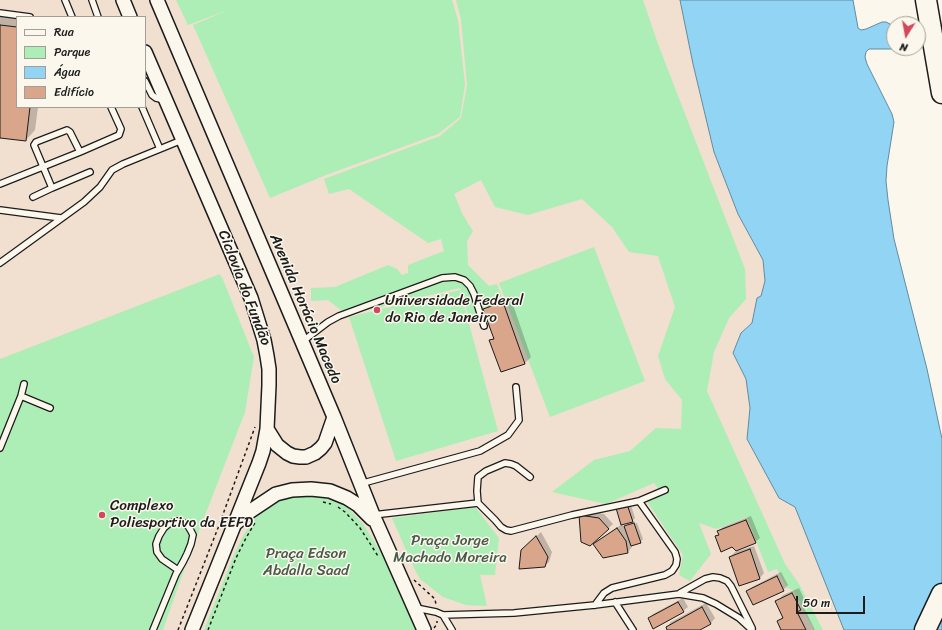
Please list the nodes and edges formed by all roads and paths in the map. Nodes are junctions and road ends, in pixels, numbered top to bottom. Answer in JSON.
{"nodes":[{"id":1,"x":65,"y":0,"type":"edge"},
{"id":2,"x":92,"y":0,"type":"edge"},
{"id":3,"x":123,"y":0,"type":"edge"},
{"id":4,"x":157,"y":0,"type":"edge"},
{"id":5,"x":926,"y":0,"type":"edge"},
{"id":6,"x":0,"y":13,"type":"edge"},
{"id":7,"x":22,"y":16,"type":"edge"},
{"id":8,"x":72,"y":16,"type":"edge"},
{"id":9,"x":98,"y":16,"type":"edge"},
{"id":10,"x":130,"y":16,"type":"edge"},
{"id":11,"x":146,"y":54,"type":"edge"},
{"id":12,"x":146,"y":83,"type":"edge"},
{"id":13,"x":941,"y":88,"type":"edge"},
{"id":14,"x":166,"y":100,"type":"junction"},
{"id":15,"x":111,"y":108,"type":"edge"},
{"id":16,"x":142,"y":108,"type":"edge"},
{"id":17,"x":183,"y":140,"type":"junction"},
{"id":18,"x":160,"y":149,"type":"junction"},
{"id":19,"x":80,"y":152,"type":"junction"},
{"id":20,"x":43,"y":167,"type":"junction"},
{"id":21,"x":90,"y":172,"type":"dead end"},
{"id":22,"x":0,"y":184,"type":"edge"},
{"id":23,"x":52,"y":188,"type":"junction"},
{"id":24,"x":33,"y":197,"type":"dead end"},
{"id":25,"x":0,"y":210,"type":"edge"},
{"id":26,"x":61,"y":218,"type":"junction"},
{"id":27,"x":0,"y":261,"type":"edge"},
{"id":28,"x":484,"y":326,"type":"dead end"},
{"id":29,"x":301,"y":341,"type":"junction"},
{"id":30,"x":24,"y":384,"type":"dead end"},
{"id":31,"x":516,"y":387,"type":"dead end"},
{"id":32,"x":21,"y":396,"type":"junction"},
{"id":33,"x":50,"y":408,"type":"dead end"},
{"id":34,"x":334,"y":417,"type":"junction"},
{"id":35,"x":262,"y":425,"type":"junction"},
{"id":36,"x":0,"y":448,"type":"edge"},
{"id":37,"x":530,"y":477,"type":"dead end"},
{"id":38,"x":361,"y":485,"type":"junction"},
{"id":39,"x":665,"y":490,"type":"dead end"},
{"id":40,"x":639,"y":501,"type":"junction"},
{"id":41,"x":322,"y":502,"type":"dead end"},
{"id":42,"x":478,"y":503,"type":"junction"},
{"id":43,"x":374,"y":519,"type":"junction"},
{"id":44,"x":257,"y":520,"type":"dead end"},
{"id":45,"x":234,"y":524,"type":"junction"},
{"id":46,"x":379,"y":558,"type":"dead end"},
{"id":47,"x":178,"y":570,"type":"junction"},
{"id":48,"x":679,"y":594,"type":"junction"},
{"id":49,"x":942,"y":594,"type":"edge"},
{"id":50,"x":616,"y":602,"type":"junction"},
{"id":51,"x":595,"y":605,"type":"junction"},
{"id":52,"x":414,"y":608,"type":"junction"},
{"id":53,"x":436,"y":612,"type":"junction"},
{"id":54,"x":444,"y":615,"type":"junction"},
{"id":55,"x":154,"y":630,"type":"edge"},
{"id":56,"x":178,"y":630,"type":"edge"},
{"id":57,"x":192,"y":630,"type":"edge"},
{"id":58,"x":208,"y":630,"type":"edge"},
{"id":59,"x":424,"y":630,"type":"edge"},
{"id":60,"x":434,"y":630,"type":"edge"},
{"id":61,"x":452,"y":630,"type":"edge"},
{"id":62,"x":633,"y":630,"type":"edge"},
{"id":63,"x":752,"y":630,"type":"edge"},
{"id":64,"x":926,"y":630,"type":"edge"}],
"edges":[{"from":1,"to":8,"type":"lane"},
{"from":2,"to":9,"type":"lane"},
{"from":3,"to":10,"type":"street"},
{"from":4,"to":29,"type":"street","name":"Avenida Horácio Macedo"},
{"from":5,"to":13,"type":"highway"},
{"from":6,"to":7,"type":"lane"},
{"from":11,"to":14,"type":"street"},
{"from":12,"to":14,"type":"lane"},
{"from":14,"to":17,"type":"street"},
{"from":15,"to":19,"type":"lane"},
{"from":16,"to":18,"type":"lane"},
{"from":17,"to":18,"type":"lane"},
{"from":17,"to":35,"type":"street"},
{"from":18,"to":26,"type":"lane"},
{"from":19,"to":20,"type":"lane"},
{"from":19,"to":20,"type":"lane"},
{"from":20,"to":22,"type":"lane"},
{"from":20,"to":23,"type":"lane"},
{"from":21,"to":23,"type":"lane"},
{"from":23,"to":24,"type":"lane"},
{"from":25,"to":26,"type":"lane"},
{"from":26,"to":27,"type":"lane"},
{"from":28,"to":29,"type":"lane"},
{"from":29,"to":34,"type":"street","name":"Avenida Horácio Macedo"},
{"from":30,"to":32,"type":"lane"},
{"from":31,"to":38,"type":"lane"},
{"from":32,"to":33,"type":"lane"},
{"from":32,"to":36,"type":"lane"},
{"from":34,"to":35,"type":"street"},
{"from":34,"to":38,"type":"street","name":"Avenida Horácio Macedo"},
{"from":35,"to":45,"type":"street"},
{"from":35,"to":56,"type":"path"},
{"from":37,"to":42,"type":"lane"},
{"from":38,"to":43,"type":"street","name":"Avenida Horácio Macedo"},
{"from":39,"to":40,"type":"lane"},
{"from":40,"to":42,"type":"lane"},
{"from":40,"to":51,"type":"lane"},
{"from":41,"to":46,"type":"path"},
{"from":42,"to":43,"type":"lane"},
{"from":43,"to":45,"type":"street"},
{"from":43,"to":52,"type":"street","name":"Avenida Horácio Macedo"},
{"from":44,"to":58,"type":"path"},
{"from":45,"to":57,"type":"street"},
{"from":47,"to":47,"type":"lane"},
{"from":47,"to":55,"type":"lane"},
{"from":48,"to":50,"type":"lane"},
{"from":48,"to":63,"type":"lane"},
{"from":48,"to":63,"type":"lane"},
{"from":49,"to":64,"type":"highway"},
{"from":50,"to":51,"type":"lane"},
{"from":50,"to":62,"type":"lane"},
{"from":51,"to":54,"type":"lane"},
{"from":52,"to":53,"type":"lane"},
{"from":52,"to":59,"type":"street","name":"Avenida Horácio Macedo"},
{"from":53,"to":54,"type":"lane"},
{"from":53,"to":60,"type":"path"},
{"from":54,"to":61,"type":"lane"}]}
